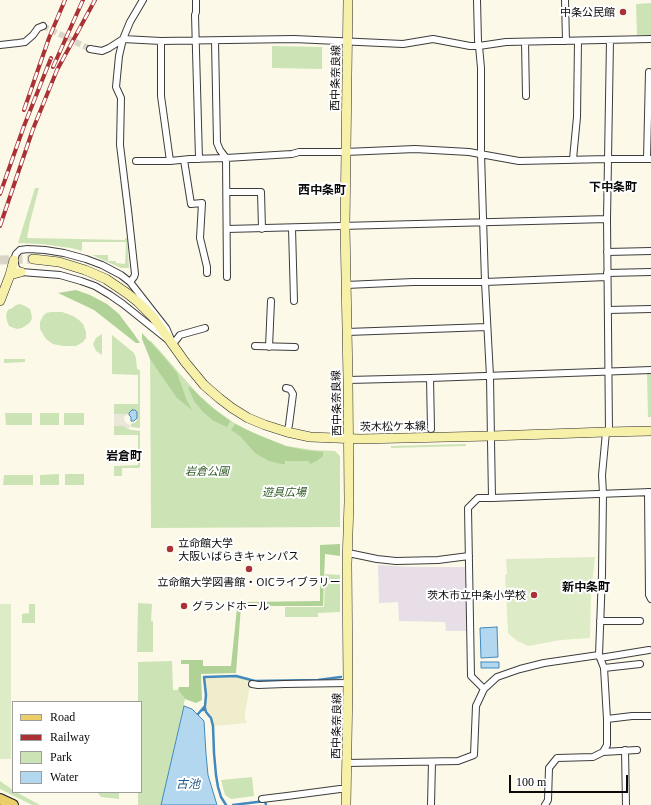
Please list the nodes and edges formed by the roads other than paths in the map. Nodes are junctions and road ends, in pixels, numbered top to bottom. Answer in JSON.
{"nodes":[{"id":1,"x":143,"y":0,"type":"edge"},
{"id":2,"x":196,"y":0,"type":"edge"},
{"id":3,"x":348,"y":0,"type":"edge"},
{"id":4,"x":477,"y":0,"type":"edge"},
{"id":5,"x":565,"y":0,"type":"edge"},
{"id":6,"x":43,"y":26,"type":"dead end"},
{"id":7,"x":123,"y":38,"type":"junction"},
{"id":8,"x":651,"y":39,"type":"edge"},
{"id":9,"x":214,"y":40,"type":"junction"},
{"id":10,"x":610,"y":40,"type":"junction"},
{"id":11,"x":161,"y":41,"type":"junction"},
{"id":12,"x":196,"y":41,"type":"junction"},
{"id":13,"x":566,"y":41,"type":"junction"},
{"id":14,"x":578,"y":41,"type":"junction"},
{"id":15,"x":348,"y":42,"type":"junction"},
{"id":16,"x":526,"y":42,"type":"junction"},
{"id":17,"x":0,"y":45,"type":"edge"},
{"id":18,"x":479,"y":46,"type":"junction"},
{"id":19,"x":90,"y":49,"type":"tunnel mouth"},
{"id":20,"x":649,"y":72,"type":"dead end"},
{"id":21,"x":526,"y":96,"type":"dead end"},
{"id":22,"x":345,"y":152,"type":"junction"},
{"id":23,"x":481,"y":154,"type":"junction"},
{"id":24,"x":226,"y":158,"type":"junction"},
{"id":25,"x":199,"y":159,"type":"junction"},
{"id":26,"x":573,"y":159,"type":"junction"},
{"id":27,"x":608,"y":159,"type":"junction"},
{"id":28,"x":649,"y":159,"type":"edge"},
{"id":29,"x":184,"y":160,"type":"junction"},
{"id":30,"x":136,"y":161,"type":"dead end"},
{"id":31,"x":170,"y":161,"type":"junction"},
{"id":32,"x":227,"y":192,"type":"junction"},
{"id":33,"x":607,"y":219,"type":"junction"},
{"id":34,"x":483,"y":222,"type":"junction"},
{"id":35,"x":345,"y":226,"type":"junction"},
{"id":36,"x":292,"y":228,"type":"junction"},
{"id":37,"x":227,"y":229,"type":"junction"},
{"id":38,"x":262,"y":229,"type":"junction"},
{"id":39,"x":651,"y":251,"type":"edge"},
{"id":40,"x":607,"y":252,"type":"junction"},
{"id":41,"x":33,"y":259,"type":"tunnel mouth"},
{"id":42,"x":14,"y":260,"type":"junction"},
{"id":43,"x":22,"y":272,"type":"junction"},
{"id":44,"x":651,"y":272,"type":"edge"},
{"id":45,"x":207,"y":273,"type":"dead end"},
{"id":46,"x":10,"y":275,"type":"junction"},
{"id":47,"x":607,"y":275,"type":"junction"},
{"id":48,"x":227,"y":276,"type":"dead end"},
{"id":49,"x":130,"y":282,"type":"junction"},
{"id":50,"x":485,"y":282,"type":"junction"},
{"id":51,"x":346,"y":285,"type":"junction"},
{"id":52,"x":0,"y":301,"type":"edge"},
{"id":53,"x":271,"y":301,"type":"dead end"},
{"id":54,"x":294,"y":301,"type":"dead end"},
{"id":55,"x":651,"y":309,"type":"edge"},
{"id":56,"x":608,"y":310,"type":"junction"},
{"id":57,"x":487,"y":327,"type":"junction"},
{"id":58,"x":205,"y":328,"type":"dead end"},
{"id":59,"x":347,"y":332,"type":"junction"},
{"id":60,"x":173,"y":344,"type":"junction"},
{"id":61,"x":255,"y":346,"type":"dead end"},
{"id":62,"x":269,"y":347,"type":"junction"},
{"id":63,"x":295,"y":348,"type":"dead end"},
{"id":64,"x":651,"y":370,"type":"edge"},
{"id":65,"x":608,"y":371,"type":"junction"},
{"id":66,"x":490,"y":376,"type":"junction"},
{"id":67,"x":430,"y":378,"type":"junction"},
{"id":68,"x":348,"y":380,"type":"junction"},
{"id":69,"x":286,"y":388,"type":"dead end"},
{"id":70,"x":432,"y":429,"type":"dead end"},
{"id":71,"x":651,"y":431,"type":"edge"},
{"id":72,"x":287,"y":432,"type":"junction"},
{"id":73,"x":608,"y":432,"type":"junction"},
{"id":74,"x":491,"y":436,"type":"junction"},
{"id":75,"x":348,"y":438,"type":"junction"},
{"id":76,"x":650,"y":492,"type":"edge"},
{"id":77,"x":602,"y":494,"type":"junction"},
{"id":78,"x":492,"y":498,"type":"junction"},
{"id":79,"x":348,"y":554,"type":"junction"},
{"id":80,"x":469,"y":556,"type":"junction"},
{"id":81,"x":651,"y":599,"type":"edge"},
{"id":82,"x":600,"y":621,"type":"junction"},
{"id":83,"x":640,"y":621,"type":"dead end"},
{"id":84,"x":649,"y":650,"type":"dead end"},
{"id":85,"x":600,"y":656,"type":"junction"},
{"id":86,"x":640,"y":664,"type":"dead end"},
{"id":87,"x":604,"y":668,"type":"junction"},
{"id":88,"x":348,"y":683,"type":"junction"},
{"id":89,"x":252,"y":684,"type":"dead end"},
{"id":90,"x":484,"y":689,"type":"junction"},
{"id":91,"x":651,"y":716,"type":"edge"},
{"id":92,"x":607,"y":719,"type":"junction"},
{"id":93,"x":625,"y":750,"type":"junction"},
{"id":94,"x":636,"y":750,"type":"dead end"},
{"id":95,"x":603,"y":752,"type":"junction"},
{"id":96,"x":432,"y":762,"type":"junction"},
{"id":97,"x":347,"y":763,"type":"junction"},
{"id":98,"x":346,"y":790,"type":"junction"},
{"id":99,"x":0,"y":799,"type":"edge"},
{"id":100,"x":262,"y":799,"type":"dead end"},
{"id":101,"x":13,"y":805,"type":"edge"},
{"id":102,"x":346,"y":805,"type":"edge"},
{"id":103,"x":431,"y":805,"type":"edge"},
{"id":104,"x":546,"y":805,"type":"edge"},
{"id":105,"x":626,"y":805,"type":"edge"}],
"edges":[{"from":1,"to":7,"type":"street"},
{"from":2,"to":12,"type":"street"},
{"from":3,"to":15,"type":"street","name":"西中条奈良線"},
{"from":4,"to":18,"type":"street"},
{"from":5,"to":13,"type":"street"},
{"from":6,"to":17,"type":"street"},
{"from":7,"to":11,"type":"street"},
{"from":7,"to":19,"type":"street"},
{"from":7,"to":49,"type":"street"},
{"from":8,"to":10,"type":"street"},
{"from":9,"to":12,"type":"street"},
{"from":9,"to":15,"type":"street"},
{"from":9,"to":24,"type":"street"},
{"from":10,"to":14,"type":"street"},
{"from":10,"to":27,"type":"street"},
{"from":11,"to":12,"type":"street"},
{"from":11,"to":31,"type":"street"},
{"from":12,"to":25,"type":"street"},
{"from":13,"to":14,"type":"street"},
{"from":13,"to":16,"type":"street"},
{"from":14,"to":26,"type":"street"},
{"from":15,"to":18,"type":"street"},
{"from":15,"to":22,"type":"street","name":"西中条奈良線"},
{"from":16,"to":18,"type":"street"},
{"from":16,"to":21,"type":"street"},
{"from":18,"to":23,"type":"street"},
{"from":20,"to":28,"type":"street"},
{"from":22,"to":23,"type":"street"},
{"from":22,"to":24,"type":"street"},
{"from":22,"to":35,"type":"street","name":"西中条奈良線"},
{"from":23,"to":26,"type":"street"},
{"from":23,"to":34,"type":"street"},
{"from":24,"to":25,"type":"street"},
{"from":24,"to":32,"type":"street"},
{"from":25,"to":29,"type":"street"},
{"from":26,"to":27,"type":"street"},
{"from":27,"to":28,"type":"street"},
{"from":27,"to":33,"type":"street"},
{"from":29,"to":31,"type":"street"},
{"from":29,"to":45,"type":"street"},
{"from":30,"to":31,"type":"street"},
{"from":32,"to":37,"type":"street"},
{"from":32,"to":38,"type":"street"},
{"from":33,"to":34,"type":"street"},
{"from":33,"to":40,"type":"street"},
{"from":34,"to":35,"type":"street"},
{"from":34,"to":50,"type":"street"},
{"from":35,"to":36,"type":"street"},
{"from":35,"to":51,"type":"street","name":"西中条奈良線"},
{"from":36,"to":38,"type":"street"},
{"from":36,"to":54,"type":"street"},
{"from":37,"to":38,"type":"street"},
{"from":37,"to":48,"type":"street"},
{"from":39,"to":40,"type":"street"},
{"from":40,"to":47,"type":"street"},
{"from":41,"to":60,"type":"street","name":"茨木松ケ本線"},
{"from":42,"to":43,"type":"street"},
{"from":42,"to":46,"type":"street"},
{"from":42,"to":49,"type":"street"},
{"from":43,"to":46,"type":"street"},
{"from":43,"to":60,"type":"street"},
{"from":44,"to":47,"type":"street"},
{"from":46,"to":52,"type":"street"},
{"from":47,"to":50,"type":"street"},
{"from":47,"to":56,"type":"street"},
{"from":49,"to":60,"type":"street"},
{"from":50,"to":51,"type":"street"},
{"from":50,"to":57,"type":"street"},
{"from":51,"to":59,"type":"street","name":"西中条奈良線"},
{"from":53,"to":62,"type":"street"},
{"from":55,"to":56,"type":"street"},
{"from":56,"to":65,"type":"street"},
{"from":57,"to":59,"type":"street"},
{"from":57,"to":66,"type":"street"},
{"from":58,"to":60,"type":"street"},
{"from":59,"to":68,"type":"street","name":"西中条奈良線"},
{"from":60,"to":72,"type":"street","name":"茨木松ケ本線"},
{"from":61,"to":62,"type":"street"},
{"from":62,"to":63,"type":"street"},
{"from":64,"to":65,"type":"street"},
{"from":65,"to":66,"type":"street"},
{"from":65,"to":73,"type":"street"},
{"from":66,"to":67,"type":"street"},
{"from":66,"to":74,"type":"street"},
{"from":67,"to":68,"type":"street"},
{"from":67,"to":70,"type":"street"},
{"from":68,"to":75,"type":"street","name":"西中条奈良線"},
{"from":69,"to":72,"type":"street"},
{"from":71,"to":73,"type":"street","name":"茨木松ケ本線"},
{"from":72,"to":75,"type":"street","name":"茨木松ケ本線"},
{"from":73,"to":74,"type":"street","name":"茨木松ケ本線"},
{"from":73,"to":77,"type":"street"},
{"from":74,"to":75,"type":"street","name":"茨木松ケ本線"},
{"from":74,"to":78,"type":"street"},
{"from":75,"to":79,"type":"street","name":"西中条奈良線"},
{"from":76,"to":77,"type":"street"},
{"from":76,"to":81,"type":"street"},
{"from":77,"to":78,"type":"street"},
{"from":77,"to":82,"type":"street"},
{"from":78,"to":80,"type":"street"},
{"from":79,"to":80,"type":"street"},
{"from":79,"to":88,"type":"street","name":"西中条奈良線"},
{"from":80,"to":90,"type":"street"},
{"from":82,"to":83,"type":"street"},
{"from":82,"to":85,"type":"street"},
{"from":84,"to":85,"type":"street"},
{"from":85,"to":87,"type":"street"},
{"from":85,"to":90,"type":"street"},
{"from":86,"to":87,"type":"street"},
{"from":87,"to":92,"type":"street"},
{"from":88,"to":89,"type":"street"},
{"from":88,"to":97,"type":"street","name":"西中条奈良線"},
{"from":90,"to":96,"type":"street"},
{"from":91,"to":92,"type":"street"},
{"from":92,"to":95,"type":"street"},
{"from":93,"to":94,"type":"street"},
{"from":93,"to":95,"type":"street"},
{"from":93,"to":105,"type":"street"},
{"from":95,"to":104,"type":"street"},
{"from":96,"to":97,"type":"street"},
{"from":96,"to":103,"type":"street"},
{"from":97,"to":98,"type":"street","name":"西中条奈良線"},
{"from":98,"to":100,"type":"street"},
{"from":98,"to":102,"type":"street","name":"西中条奈良線"},
{"from":99,"to":101,"type":"main road"}]}
